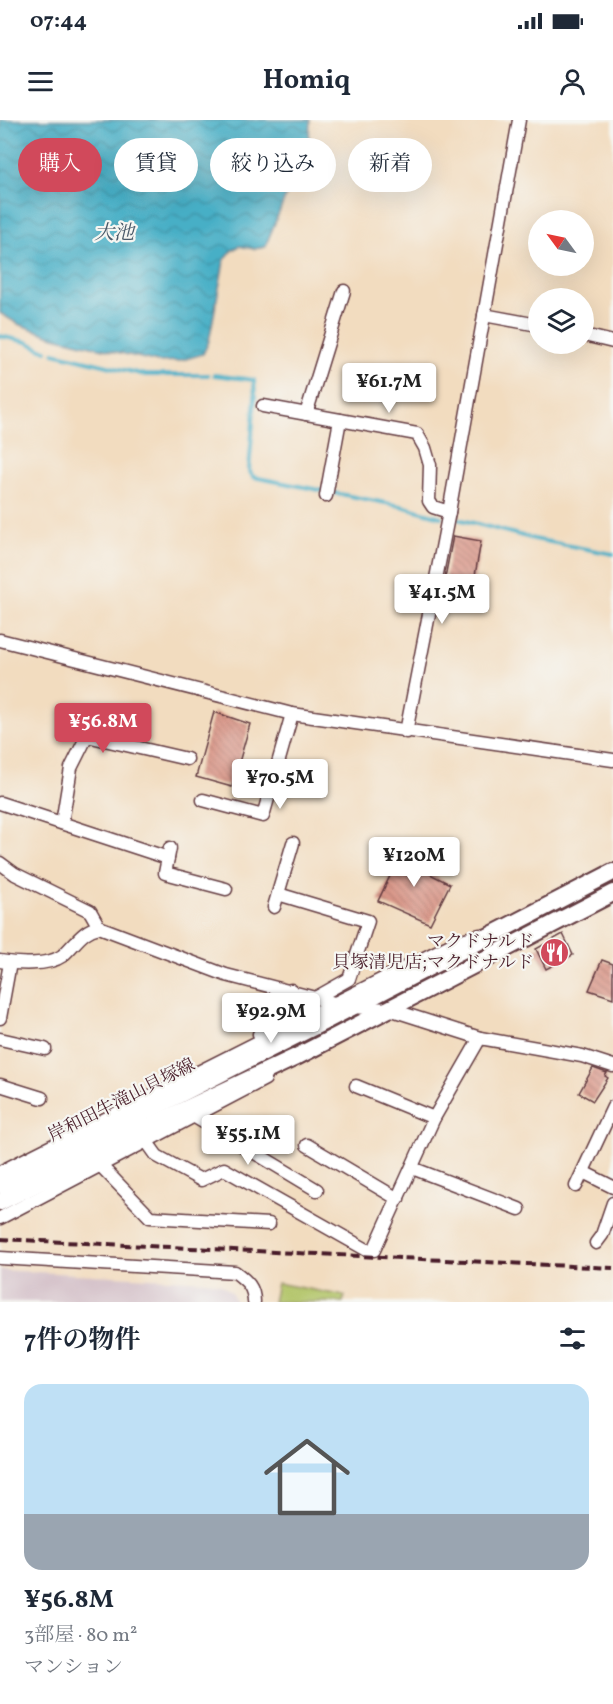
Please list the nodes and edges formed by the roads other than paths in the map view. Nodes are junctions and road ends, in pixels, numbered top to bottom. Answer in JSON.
{"nodes":[{"id":1,"x":519,"y":120,"type":"edge"},
{"id":2,"x":344,"y":291,"type":"dead end"},
{"id":3,"x":484,"y":315,"type":"junction"},
{"id":4,"x":528,"y":323,"type":"edge"},
{"id":5,"x":594,"y":337,"type":"edge"},
{"id":6,"x":613,"y":342,"type":"edge"},
{"id":7,"x":263,"y":406,"type":"dead end"},
{"id":8,"x":306,"y":414,"type":"junction"},
{"id":9,"x":340,"y":420,"type":"junction"},
{"id":10,"x":327,"y":492,"type":"dead end"},
{"id":11,"x":449,"y":512,"type":"junction"},
{"id":12,"x":0,"y":641,"type":"edge"},
{"id":13,"x":292,"y":714,"type":"junction"},
{"id":14,"x":406,"y":732,"type":"junction"},
{"id":15,"x":188,"y":759,"type":"dead end"},
{"id":16,"x":613,"y":760,"type":"edge"},
{"id":17,"x":203,"y":800,"type":"dead end"},
{"id":18,"x":0,"y":803,"type":"edge"},
{"id":19,"x":62,"y":824,"type":"junction"},
{"id":20,"x":293,"y":843,"type":"dead end"},
{"id":21,"x":0,"y":863,"type":"edge"},
{"id":22,"x":613,"y":872,"type":"edge"},
{"id":23,"x":226,"y":889,"type":"dead end"},
{"id":24,"x":613,"y":893,"type":"edge"},
{"id":25,"x":278,"y":894,"type":"junction"},
{"id":26,"x":274,"y":907,"type":"dead end"},
{"id":27,"x":99,"y":927,"type":"junction"},
{"id":28,"x":5,"y":962,"type":"edge"},
{"id":29,"x":291,"y":990,"type":"junction"},
{"id":30,"x":317,"y":997,"type":"junction"},
{"id":31,"x":342,"y":1004,"type":"junction"},
{"id":32,"x":389,"y":1009,"type":"junction"},
{"id":33,"x":0,"y":1018,"type":"edge"},
{"id":34,"x":362,"y":1023,"type":"junction"},
{"id":35,"x":480,"y":1038,"type":"junction"},
{"id":36,"x":0,"y":1039,"type":"edge"},
{"id":37,"x":45,"y":1049,"type":"dead end"},
{"id":38,"x":214,"y":1065,"type":"junction"},
{"id":39,"x":613,"y":1066,"type":"edge"},
{"id":40,"x":0,"y":1085,"type":"edge"},
{"id":41,"x":356,"y":1086,"type":"dead end"},
{"id":42,"x":42,"y":1098,"type":"dead end"},
{"id":43,"x":613,"y":1107,"type":"edge"},
{"id":44,"x":195,"y":1117,"type":"junction"},
{"id":45,"x":434,"y":1118,"type":"junction"},
{"id":46,"x":147,"y":1142,"type":"junction"},
{"id":47,"x":307,"y":1145,"type":"dead end"},
{"id":48,"x":67,"y":1159,"type":"junction"},
{"id":49,"x":101,"y":1166,"type":"junction"},
{"id":50,"x":412,"y":1168,"type":"junction"},
{"id":51,"x":0,"y":1172,"type":"edge"},
{"id":52,"x":583,"y":1172,"type":"junction"},
{"id":53,"x":0,"y":1185,"type":"edge"},
{"id":54,"x":576,"y":1186,"type":"dead end"},
{"id":55,"x":613,"y":1187,"type":"edge"},
{"id":56,"x":317,"y":1190,"type":"dead end"},
{"id":57,"x":398,"y":1199,"type":"junction"},
{"id":58,"x":0,"y":1202,"type":"edge"},
{"id":59,"x":613,"y":1203,"type":"edge"},
{"id":60,"x":519,"y":1209,"type":"dead end"},
{"id":61,"x":0,"y":1218,"type":"edge"},
{"id":62,"x":268,"y":1224,"type":"dead end"},
{"id":63,"x":604,"y":1237,"type":"edge"},
{"id":64,"x":0,"y":1258,"type":"edge"},
{"id":65,"x":254,"y":1302,"type":"edge"}],
"edges":[{"from":1,"to":3,"type":"street"},
{"from":2,"to":8,"type":"street"},
{"from":3,"to":4,"type":"street"},
{"from":3,"to":11,"type":"street"},
{"from":5,"to":6,"type":"street"},
{"from":7,"to":8,"type":"street"},
{"from":8,"to":9,"type":"street"},
{"from":9,"to":10,"type":"street"},
{"from":9,"to":11,"type":"street"},
{"from":11,"to":14,"type":"street"},
{"from":12,"to":13,"type":"street"},
{"from":13,"to":14,"type":"street"},
{"from":13,"to":17,"type":"street"},
{"from":14,"to":16,"type":"street"},
{"from":15,"to":19,"type":"street"},
{"from":18,"to":19,"type":"street"},
{"from":19,"to":23,"type":"street"},
{"from":20,"to":25,"type":"street"},
{"from":21,"to":27,"type":"street"},
{"from":22,"to":31,"type":"main road","name":"岸和田牛滝山貝塚線"},
{"from":24,"to":32,"type":"main road","name":"岸和田牛滝山貝塚線"},
{"from":25,"to":26,"type":"street"},
{"from":25,"to":30,"type":"street"},
{"from":27,"to":28,"type":"street"},
{"from":27,"to":29,"type":"street"},
{"from":28,"to":33,"type":"street"},
{"from":29,"to":30,"type":"street"},
{"from":29,"to":38,"type":"street"},
{"from":30,"to":31,"type":"street"},
{"from":31,"to":32,"type":"street"},
{"from":31,"to":38,"type":"street"},
{"from":31,"to":48,"type":"main road","name":"岸和田牛滝山貝塚線"},
{"from":32,"to":34,"type":"main road","name":"岸和田牛滝山貝塚線"},
{"from":32,"to":35,"type":"street"},
{"from":34,"to":44,"type":"street"},
{"from":34,"to":48,"type":"main road","name":"岸和田牛滝山貝塚線"},
{"from":35,"to":39,"type":"street"},
{"from":35,"to":45,"type":"street"},
{"from":36,"to":37,"type":"street"},
{"from":38,"to":51,"type":"street"},
{"from":40,"to":42,"type":"street"},
{"from":41,"to":45,"type":"street"},
{"from":43,"to":52,"type":"street"},
{"from":44,"to":46,"type":"street"},
{"from":44,"to":56,"type":"street"},
{"from":45,"to":50,"type":"street"},
{"from":46,"to":49,"type":"street"},
{"from":46,"to":57,"type":"street"},
{"from":47,"to":57,"type":"street"},
{"from":48,"to":53,"type":"main road","name":"岸和田牛滝山貝塚線"},
{"from":48,"to":58,"type":"main road","name":"岸和田牛滝山貝塚線"},
{"from":49,"to":61,"type":"street"},
{"from":49,"to":62,"type":"street"},
{"from":50,"to":57,"type":"street"},
{"from":50,"to":60,"type":"street"},
{"from":52,"to":54,"type":"street"},
{"from":52,"to":55,"type":"street"},
{"from":59,"to":63,"type":"street"},
{"from":64,"to":65,"type":"street"}]}
